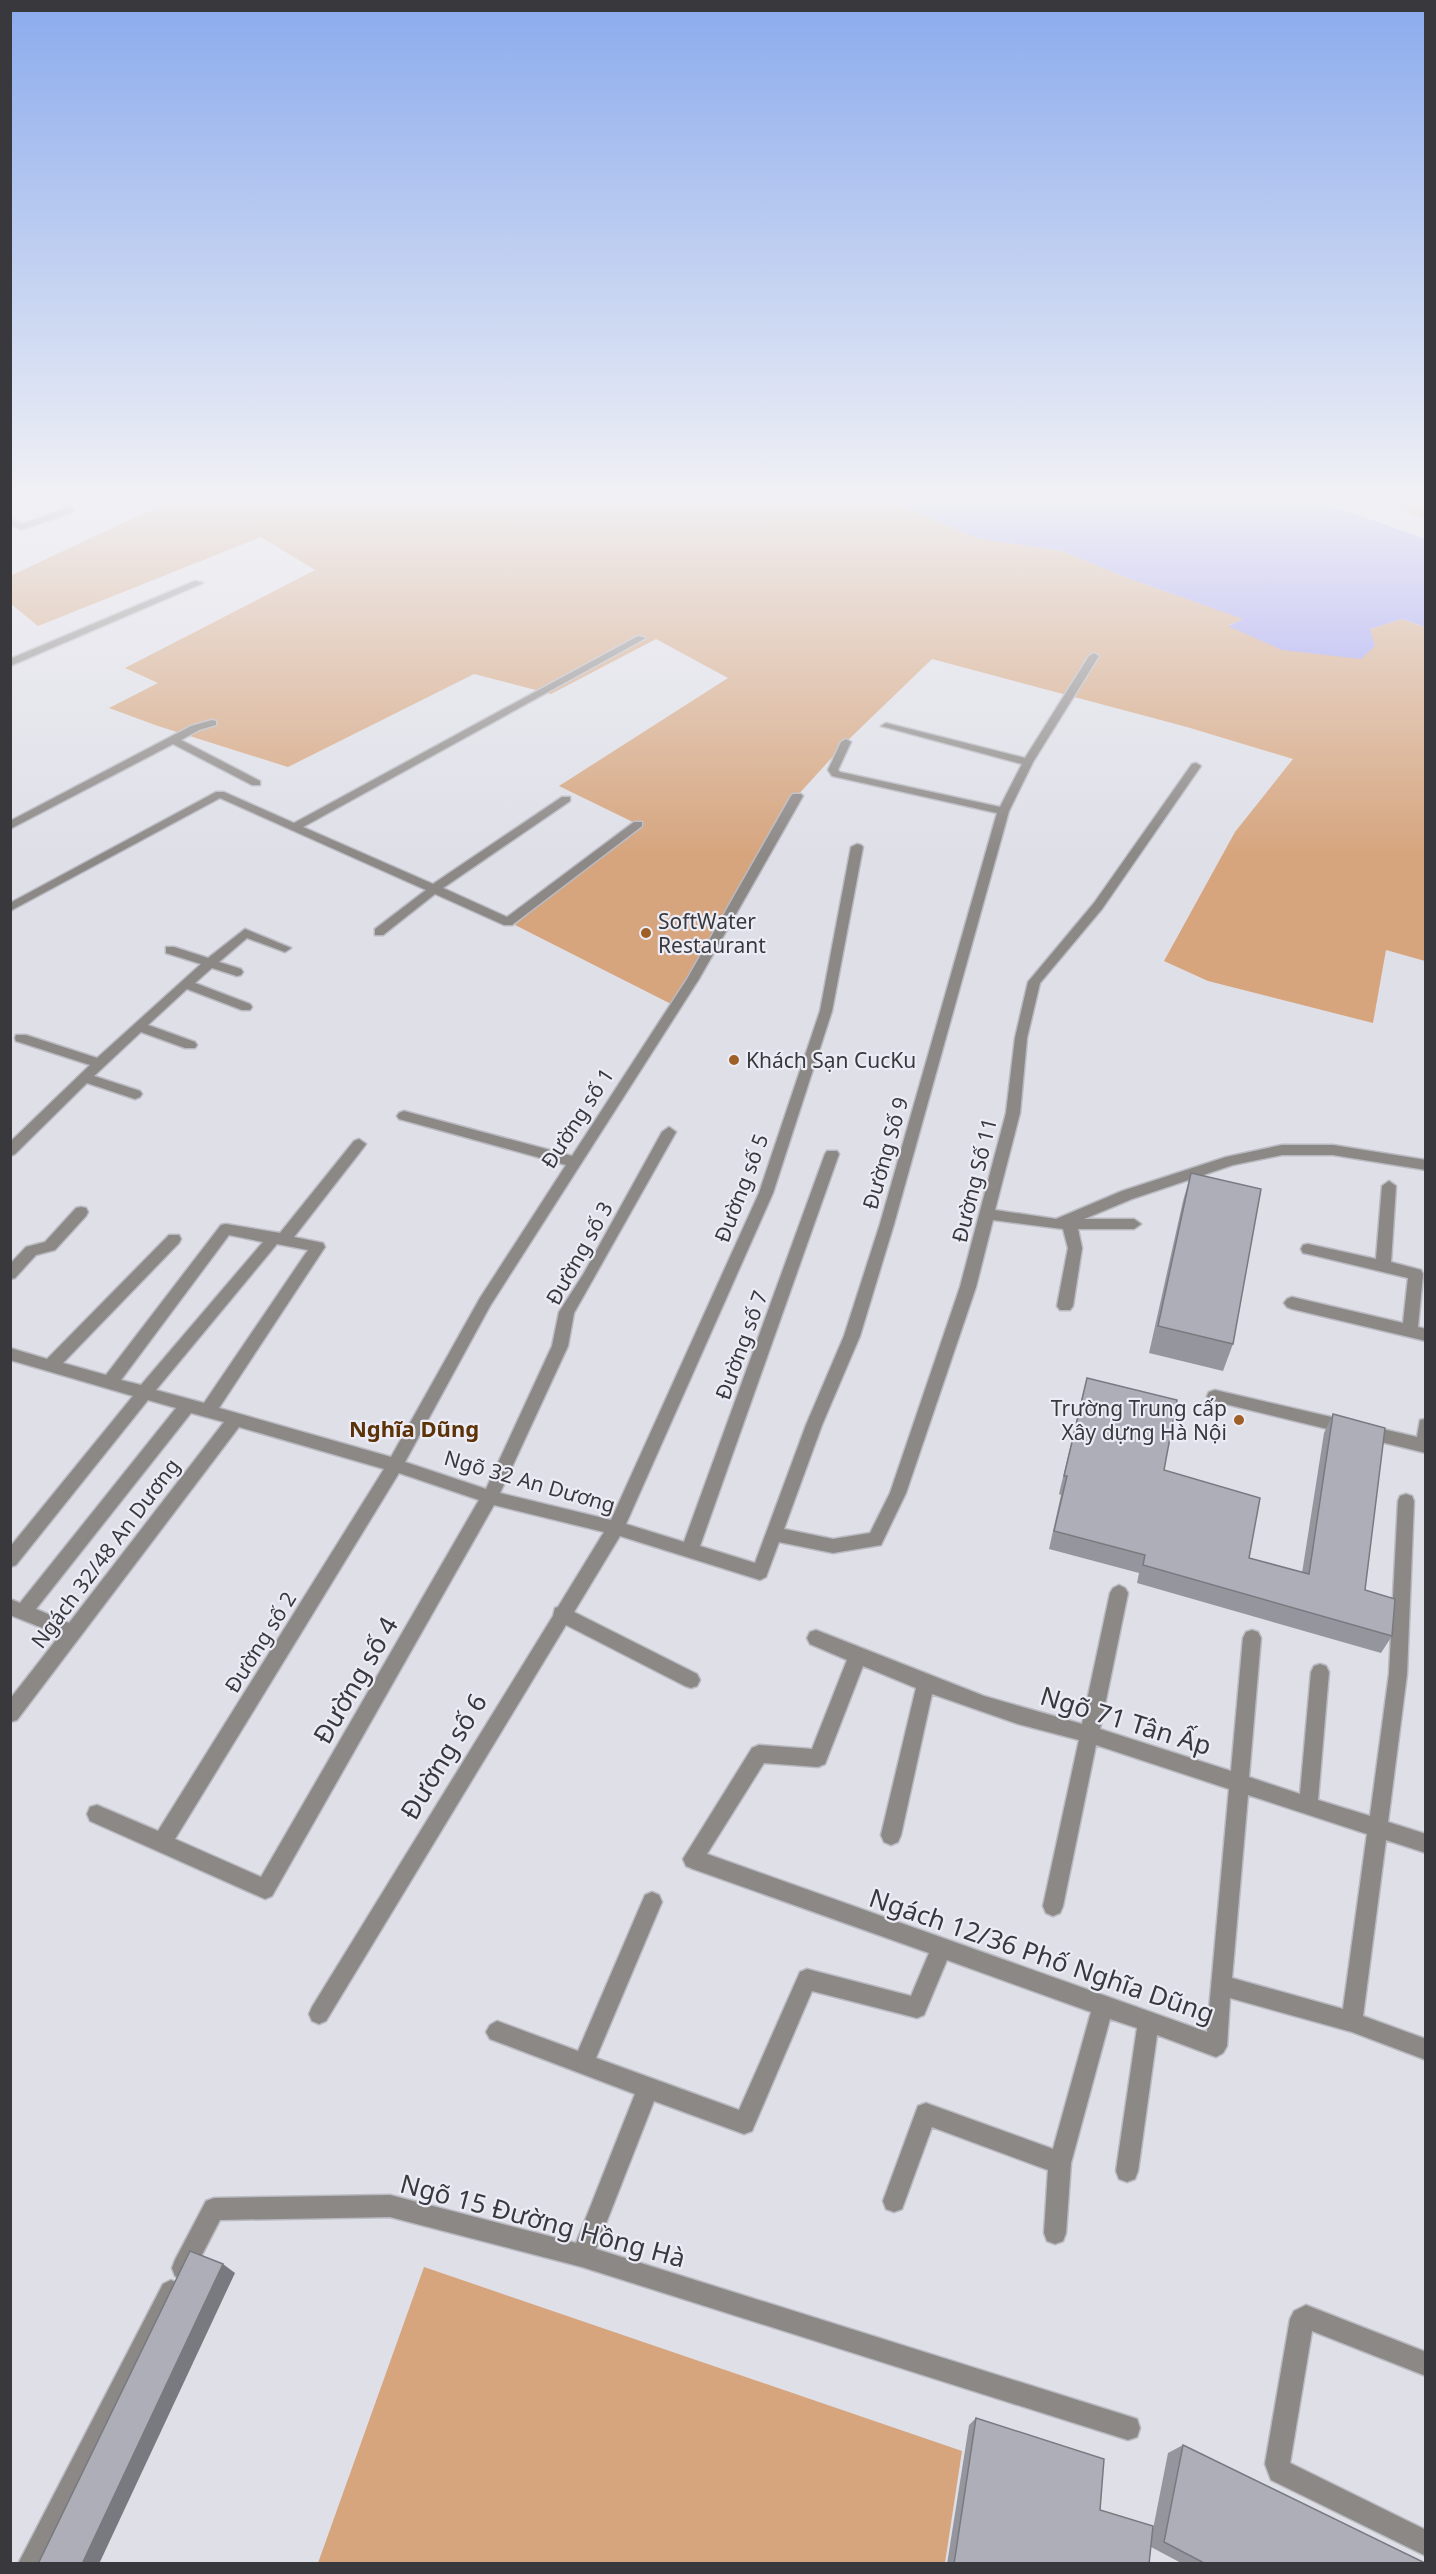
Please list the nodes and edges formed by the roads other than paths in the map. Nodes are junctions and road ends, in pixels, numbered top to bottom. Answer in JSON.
{"nodes":[{"id":1,"x":125,"y":614,"type":"edge"},
{"id":2,"x":641,"y":638,"type":"dead end"},
{"id":3,"x":1094,"y":656,"type":"dead end"},
{"id":4,"x":10,"y":663,"type":"edge"},
{"id":5,"x":212,"y":723,"type":"dead end"},
{"id":6,"x":886,"y":726,"type":"dead end"},
{"id":7,"x":174,"y":740,"type":"junction"},
{"id":8,"x":846,"y":742,"type":"dead end"},
{"id":9,"x":1028,"y":762,"type":"junction"},
{"id":10,"x":1196,"y":766,"type":"dead end"},
{"id":11,"x":256,"y":783,"type":"dead end"},
{"id":12,"x":797,"y":796,"type":"dead end"},
{"id":13,"x":566,"y":799,"type":"dead end"},
{"id":14,"x":1003,"y":811,"type":"junction"},
{"id":15,"x":638,"y":824,"type":"dead end"},
{"id":16,"x":10,"y":826,"type":"edge"},
{"id":17,"x":294,"y":827,"type":"junction"},
{"id":18,"x":857,"y":847,"type":"dead end"},
{"id":19,"x":434,"y":889,"type":"junction"},
{"id":20,"x":10,"y":908,"type":"edge"},
{"id":21,"x":380,"y":932,"type":"dead end"},
{"id":22,"x":285,"y":948,"type":"dead end"},
{"id":23,"x":170,"y":950,"type":"dead end"},
{"id":24,"x":210,"y":963,"type":"junction"},
{"id":25,"x":237,"y":972,"type":"dead end"},
{"id":26,"x":185,"y":984,"type":"junction"},
{"id":27,"x":246,"y":1006,"type":"dead end"},
{"id":28,"x":138,"y":1026,"type":"junction"},
{"id":29,"x":21,"y":1038,"type":"dead end"},
{"id":30,"x":190,"y":1045,"type":"dead end"},
{"id":31,"x":99,"y":1063,"type":"junction"},
{"id":32,"x":84,"y":1077,"type":"junction"},
{"id":33,"x":135,"y":1094,"type":"dead end"},
{"id":34,"x":405,"y":1116,"type":"dead end"},
{"id":35,"x":669,"y":1132,"type":"dead end"},
{"id":36,"x":359,"y":1144,"type":"dead end"},
{"id":37,"x":10,"y":1150,"type":"edge"},
{"id":38,"x":832,"y":1154,"type":"dead end"},
{"id":39,"x":574,"y":1162,"type":"junction"},
{"id":40,"x":1425,"y":1165,"type":"edge"},
{"id":41,"x":1389,"y":1186,"type":"dead end"},
{"id":42,"x":81,"y":1212,"type":"dead end"},
{"id":43,"x":988,"y":1214,"type":"junction"},
{"id":44,"x":1063,"y":1224,"type":"junction"},
{"id":45,"x":1134,"y":1224,"type":"dead end"},
{"id":46,"x":280,"y":1238,"type":"junction"},
{"id":47,"x":174,"y":1239,"type":"dead end"},
{"id":48,"x":1308,"y":1249,"type":"dead end"},
{"id":49,"x":1383,"y":1266,"type":"junction"},
{"id":50,"x":10,"y":1274,"type":"edge"},
{"id":51,"x":1292,"y":1303,"type":"dead end"},
{"id":52,"x":1065,"y":1306,"type":"dead end"},
{"id":53,"x":1418,"y":1333,"type":"edge"},
{"id":54,"x":12,"y":1358,"type":"edge"},
{"id":55,"x":50,"y":1366,"type":"junction"},
{"id":56,"x":109,"y":1383,"type":"junction"},
{"id":57,"x":144,"y":1393,"type":"junction"},
{"id":58,"x":1215,"y":1396,"type":"dead end"},
{"id":59,"x":187,"y":1406,"type":"junction"},
{"id":60,"x":207,"y":1412,"type":"junction"},
{"id":61,"x":235,"y":1420,"type":"junction"},
{"id":62,"x":1425,"y":1425,"type":"edge"},
{"id":63,"x":1425,"y":1446,"type":"edge"},
{"id":64,"x":396,"y":1465,"type":"junction"},
{"id":65,"x":490,"y":1497,"type":"junction"},
{"id":66,"x":1406,"y":1501,"type":"dead end"},
{"id":67,"x":616,"y":1528,"type":"junction"},
{"id":68,"x":775,"y":1534,"type":"junction"},
{"id":69,"x":690,"y":1550,"type":"junction"},
{"id":70,"x":10,"y":1560,"type":"edge"},
{"id":71,"x":760,"y":1572,"type":"joint"},
{"id":72,"x":1119,"y":1593,"type":"dead end"},
{"id":73,"x":17,"y":1610,"type":"edge"},
{"id":74,"x":561,"y":1614,"type":"junction"},
{"id":75,"x":72,"y":1632,"type":"junction"},
{"id":76,"x":816,"y":1638,"type":"dead end"},
{"id":77,"x":1252,"y":1638,"type":"dead end"},
{"id":78,"x":858,"y":1655,"type":"junction"},
{"id":79,"x":1320,"y":1672,"type":"dead end"},
{"id":80,"x":690,"y":1680,"type":"dead end"},
{"id":81,"x":926,"y":1682,"type":"junction"},
{"id":82,"x":10,"y":1714,"type":"edge"},
{"id":83,"x":1088,"y":1734,"type":"junction"},
{"id":84,"x":1238,"y":1783,"type":"junction"},
{"id":85,"x":1308,"y":1806,"type":"junction"},
{"id":86,"x":97,"y":1814,"type":"dead end"},
{"id":87,"x":1377,"y":1828,"type":"junction"},
{"id":88,"x":891,"y":1835,"type":"dead end"},
{"id":89,"x":162,"y":1842,"type":"junction"},
{"id":90,"x":1425,"y":1844,"type":"edge"},
{"id":91,"x":652,"y":1902,"type":"dead end"},
{"id":92,"x":1053,"y":1906,"type":"dead end"},
{"id":93,"x":940,"y":1948,"type":"junction"},
{"id":94,"x":1221,"y":1985,"type":"junction"},
{"id":95,"x":1103,"y":2006,"type":"junction"},
{"id":96,"x":318,"y":2014,"type":"dead end"},
{"id":97,"x":1148,"y":2022,"type":"junction"},
{"id":98,"x":1352,"y":2022,"type":"junction"},
{"id":99,"x":497,"y":2032,"type":"dead end"},
{"id":100,"x":1425,"y":2050,"type":"edge"},
{"id":101,"x":582,"y":2064,"type":"junction"},
{"id":102,"x":648,"y":2088,"type":"junction"},
{"id":103,"x":1060,"y":2163,"type":"junction"},
{"id":104,"x":1127,"y":2171,"type":"dead end"},
{"id":105,"x":894,"y":2201,"type":"dead end"},
{"id":106,"x":1055,"y":2232,"type":"dead end"},
{"id":107,"x":582,"y":2256,"type":"junction"},
{"id":108,"x":1425,"y":2364,"type":"edge"},
{"id":109,"x":1128,"y":2428,"type":"dead end"},
{"id":110,"x":1425,"y":2544,"type":"edge"},
{"id":111,"x":30,"y":2564,"type":"edge"}],
"edges":[{"from":1,"to":4,"type":"street"},
{"from":2,"to":17,"type":"street"},
{"from":3,"to":9,"type":"street","name":"Đường Số 9"},
{"from":5,"to":7,"type":"street"},
{"from":6,"to":9,"type":"street"},
{"from":7,"to":11,"type":"street"},
{"from":7,"to":16,"type":"street"},
{"from":8,"to":14,"type":"street"},
{"from":9,"to":14,"type":"street","name":"Đường Số 9"},
{"from":10,"to":43,"type":"street","name":"Đường Số 11"},
{"from":12,"to":39,"type":"street","name":"Đường số 1"},
{"from":13,"to":19,"type":"street"},
{"from":14,"to":68,"type":"street","name":"Đường Số 9"},
{"from":15,"to":19,"type":"street"},
{"from":17,"to":19,"type":"street"},
{"from":17,"to":20,"type":"street"},
{"from":18,"to":67,"type":"street","name":"Đường số 5"},
{"from":19,"to":21,"type":"street"},
{"from":22,"to":24,"type":"street"},
{"from":23,"to":24,"type":"street"},
{"from":24,"to":25,"type":"street"},
{"from":24,"to":26,"type":"street"},
{"from":26,"to":27,"type":"street"},
{"from":26,"to":28,"type":"street"},
{"from":28,"to":30,"type":"street"},
{"from":28,"to":31,"type":"street"},
{"from":29,"to":31,"type":"street"},
{"from":31,"to":32,"type":"street"},
{"from":32,"to":33,"type":"street"},
{"from":32,"to":37,"type":"street"},
{"from":34,"to":39,"type":"street"},
{"from":35,"to":65,"type":"street","name":"Đường số 3"},
{"from":36,"to":46,"type":"street"},
{"from":38,"to":69,"type":"street","name":"Đường số 7"},
{"from":39,"to":64,"type":"street","name":"Đường số 1"},
{"from":40,"to":44,"type":"street"},
{"from":41,"to":49,"type":"street"},
{"from":42,"to":50,"type":"street"},
{"from":43,"to":44,"type":"street"},
{"from":43,"to":68,"type":"street","name":"Đường Số 11"},
{"from":44,"to":45,"type":"street"},
{"from":44,"to":52,"type":"street"},
{"from":46,"to":56,"type":"street"},
{"from":46,"to":57,"type":"street"},
{"from":46,"to":60,"type":"street"},
{"from":47,"to":55,"type":"street"},
{"from":48,"to":49,"type":"street"},
{"from":49,"to":53,"type":"street"},
{"from":51,"to":53,"type":"street"},
{"from":54,"to":55,"type":"street","name":"Ngõ 32 An Dương"},
{"from":55,"to":56,"type":"street","name":"Ngõ 32 An Dương"},
{"from":56,"to":57,"type":"street","name":"Ngõ 32 An Dương"},
{"from":57,"to":59,"type":"street","name":"Ngõ 32 An Dương"},
{"from":57,"to":70,"type":"street"},
{"from":58,"to":63,"type":"street"},
{"from":59,"to":60,"type":"street","name":"Ngõ 32 An Dương"},
{"from":59,"to":73,"type":"street"},
{"from":60,"to":61,"type":"street","name":"Ngõ 32 An Dương"},
{"from":61,"to":64,"type":"street","name":"Ngõ 32 An Dương"},
{"from":61,"to":75,"type":"street","name":"Ngách 32/48 An Dương"},
{"from":62,"to":63,"type":"street"},
{"from":64,"to":65,"type":"street","name":"Ngõ 32 An Dương"},
{"from":64,"to":89,"type":"street","name":"Đường số 2"},
{"from":65,"to":67,"type":"street","name":"Ngõ 32 An Dương"},
{"from":65,"to":89,"type":"street","name":"Đường số 4"},
{"from":66,"to":87,"type":"street"},
{"from":67,"to":69,"type":"street","name":"Ngõ 32 An Dương"},
{"from":67,"to":74,"type":"street","name":"Đường số 6"},
{"from":68,"to":71,"type":"street","name":"Đường Số 9"},
{"from":69,"to":71,"type":"street","name":"Ngõ 32 An Dương"},
{"from":72,"to":83,"type":"street"},
{"from":73,"to":75,"type":"street"},
{"from":74,"to":80,"type":"street"},
{"from":74,"to":96,"type":"street","name":"Đường số 6"},
{"from":75,"to":82,"type":"street","name":"Ngách 32/48 An Dương"},
{"from":76,"to":78,"type":"street","name":"Ngõ 71 Tân Ấp"},
{"from":77,"to":84,"type":"street"},
{"from":78,"to":81,"type":"street","name":"Ngõ 71 Tân Ấp"},
{"from":78,"to":93,"type":"street","name":"Ngách 12/36 Phố Nghĩa Dũng"},
{"from":79,"to":85,"type":"street"},
{"from":81,"to":83,"type":"street","name":"Ngõ 71 Tân Ấp"},
{"from":81,"to":88,"type":"street"},
{"from":83,"to":84,"type":"street","name":"Ngõ 71 Tân Ấp"},
{"from":83,"to":92,"type":"street"},
{"from":84,"to":85,"type":"street","name":"Ngõ 71 Tân Ấp"},
{"from":84,"to":94,"type":"street"},
{"from":85,"to":87,"type":"street","name":"Ngõ 71 Tân Ấp"},
{"from":86,"to":89,"type":"street"},
{"from":87,"to":90,"type":"street","name":"Ngõ 71 Tân Ấp"},
{"from":87,"to":98,"type":"street"},
{"from":91,"to":101,"type":"street"},
{"from":93,"to":95,"type":"street","name":"Ngách 12/36 Phố Nghĩa Dũng"},
{"from":93,"to":102,"type":"street"},
{"from":94,"to":97,"type":"street","name":"Ngách 12/36 Phố Nghĩa Dũng"},
{"from":94,"to":98,"type":"street","name":"Ngách 12/36 Phố Nghĩa Dũng"},
{"from":95,"to":97,"type":"street","name":"Ngách 12/36 Phố Nghĩa Dũng"},
{"from":95,"to":103,"type":"street"},
{"from":97,"to":104,"type":"street"},
{"from":98,"to":100,"type":"street","name":"Ngách 12/36 Phố Nghĩa Dũng"},
{"from":99,"to":101,"type":"street"},
{"from":101,"to":102,"type":"street"},
{"from":102,"to":107,"type":"street"},
{"from":103,"to":105,"type":"street"},
{"from":103,"to":106,"type":"street"},
{"from":107,"to":109,"type":"street","name":"Ngõ 15 Đường Hồng Hà"},
{"from":107,"to":111,"type":"street","name":"Ngõ 15 Đường Hồng Hà"},
{"from":108,"to":110,"type":"street"}]}
